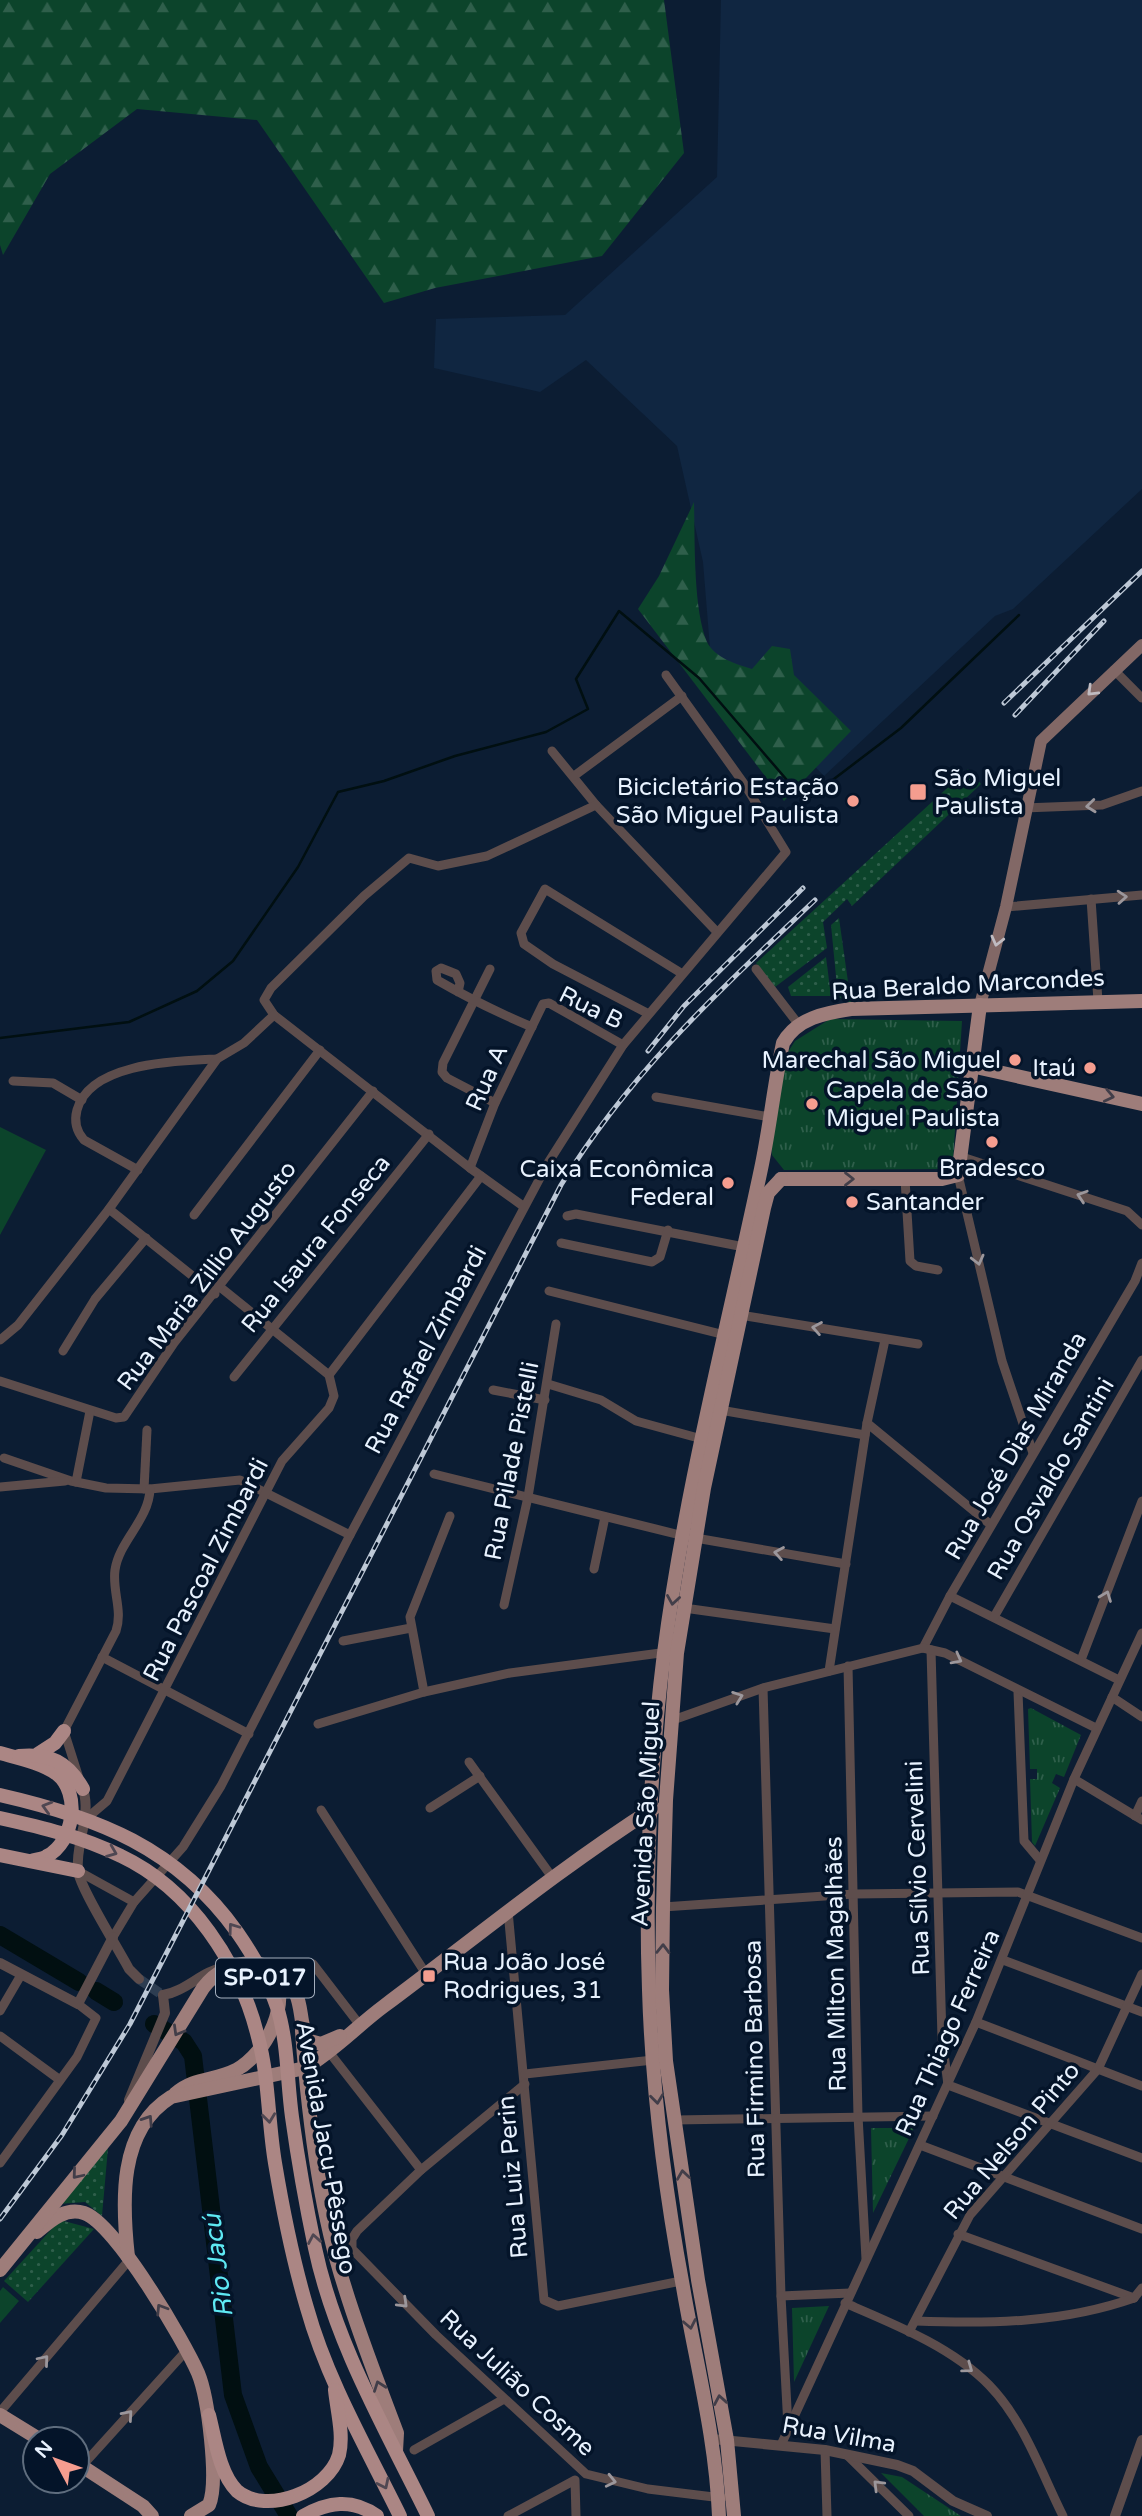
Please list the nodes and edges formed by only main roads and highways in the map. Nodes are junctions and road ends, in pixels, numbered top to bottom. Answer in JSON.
{"nodes":[{"id":1,"x":1142,"y":645,"type":"edge"},
{"id":2,"x":1142,"y":1001,"type":"edge"},
{"id":3,"x":980,"y":1005,"type":"junction"},
{"id":4,"x":799,"y":1025,"type":"joint"},
{"id":5,"x":971,"y":1066,"type":"junction"},
{"id":6,"x":1142,"y":1104,"type":"edge"},
{"id":7,"x":766,"y":1149,"type":"junction"},
{"id":8,"x":781,"y":1179,"type":"junction"},
{"id":9,"x":690,"y":1537,"type":"junction"},
{"id":10,"x":671,"y":1653,"type":"junction"},
{"id":11,"x":64,"y":1731,"type":"road end"},
{"id":12,"x":38,"y":1754,"type":"junction"},
{"id":13,"x":7,"y":1755,"type":"edge"},
{"id":14,"x":83,"y":1789,"type":"road end"},
{"id":15,"x":0,"y":1795,"type":"edge"},
{"id":16,"x":666,"y":1800,"type":"junction"},
{"id":17,"x":649,"y":1811,"type":"junction"},
{"id":18,"x":0,"y":1818,"type":"edge"},
{"id":19,"x":0,"y":1855,"type":"edge"},
{"id":20,"x":31,"y":1860,"type":"junction"},
{"id":21,"x":78,"y":1871,"type":"road end"},
{"id":22,"x":271,"y":1967,"type":"junction"},
{"id":23,"x":302,"y":2023,"type":"junction"},
{"id":24,"x":359,"y":2025,"type":"junction"},
{"id":25,"x":305,"y":2068,"type":"junction"},
{"id":26,"x":178,"y":2093,"type":"junction"},
{"id":27,"x":15,"y":2252,"type":"junction"},
{"id":28,"x":129,"y":2258,"type":"junction"},
{"id":29,"x":0,"y":2270,"type":"edge"},
{"id":30,"x":333,"y":2378,"type":"junction"},
{"id":31,"x":0,"y":2414,"type":"edge"},
{"id":32,"x":209,"y":2415,"type":"junction"},
{"id":33,"x":21,"y":2427,"type":"edge"},
{"id":34,"x":396,"y":2451,"type":"junction"},
{"id":35,"x":91,"y":2472,"type":"edge"},
{"id":36,"x":304,"y":2515,"type":"edge"},
{"id":37,"x":152,"y":2516,"type":"edge"},
{"id":38,"x":191,"y":2516,"type":"edge"},
{"id":39,"x":377,"y":2516,"type":"edge"},
{"id":40,"x":400,"y":2516,"type":"edge"},
{"id":41,"x":428,"y":2516,"type":"edge"},
{"id":42,"x":719,"y":2516,"type":"edge"},
{"id":43,"x":734,"y":2516,"type":"edge"}],
"edges":[{"from":1,"to":3,"type":"main road","one_way":true},
{"from":2,"to":3,"type":"main road","name":"Rua Beraldo Marcondes"},
{"from":3,"to":4,"type":"main road","name":"Rua Beraldo Marcondes"},
{"from":3,"to":5,"type":"main road"},
{"from":4,"to":7,"type":"main road","name":"Avenida São Miguel"},
{"from":5,"to":6,"type":"main road","one_way":true},
{"from":8,"to":5,"type":"main road","one_way":true},
{"from":7,"to":8,"type":"main road"},
{"from":7,"to":9,"type":"main road","name":"Avenida São Miguel"},
{"from":8,"to":9,"type":"main road","name":"Avenida São Miguel"},
{"from":9,"to":10,"type":"main road","name":"Avenida São Miguel","one_way":true},
{"from":9,"to":10,"type":"main road","name":"Avenida São Miguel"},
{"from":10,"to":16,"type":"main road","name":"Avenida São Miguel"},
{"from":10,"to":17,"type":"main road","name":"Avenida São Miguel"},
{"from":11,"to":12,"type":"highway"},
{"from":12,"to":13,"type":"highway"},
{"from":12,"to":14,"type":"highway"},
{"from":13,"to":20,"type":"highway"},
{"from":34,"to":15,"type":"highway","name":"Avenida Jacu-Pêssego","number":"SP-017","one_way":true},
{"from":16,"to":17,"type":"main road"},
{"from":43,"to":16,"type":"main road","name":"Avenida São Miguel","one_way":true},
{"from":17,"to":24,"type":"main road"},
{"from":17,"to":42,"type":"main road","name":"Avenida São Miguel","one_way":true},
{"from":18,"to":30,"type":"highway","name":"Avenida Jacu-Pêssego","number":"SP-017","one_way":true},
{"from":19,"to":20,"type":"highway"},
{"from":20,"to":21,"type":"highway"},
{"from":22,"to":23,"type":"main road"},
{"from":22,"to":26,"type":"main road"},
{"from":22,"to":27,"type":"main road","one_way":true},
{"from":23,"to":24,"type":"main road"},
{"from":23,"to":25,"type":"main road"},
{"from":24,"to":25,"type":"main road"},
{"from":25,"to":26,"type":"main road"},
{"from":34,"to":25,"type":"main road","one_way":true},
{"from":28,"to":26,"type":"main road","one_way":true},
{"from":27,"to":28,"type":"main road"},
{"from":27,"to":29,"type":"main road"},
{"from":32,"to":28,"type":"main road","one_way":true},
{"from":30,"to":32,"type":"highway"},
{"from":30,"to":40,"type":"highway","name":"Avenida Jacu-Pêssego","number":"SP-017","one_way":true},
{"from":31,"to":33,"type":"main road"},
{"from":32,"to":38,"type":"main road"},
{"from":34,"to":41,"type":"highway","name":"Avenida Jacu-Pêssego","number":"SP-017"},
{"from":35,"to":37,"type":"main road"},
{"from":36,"to":39,"type":"highway"}]}
